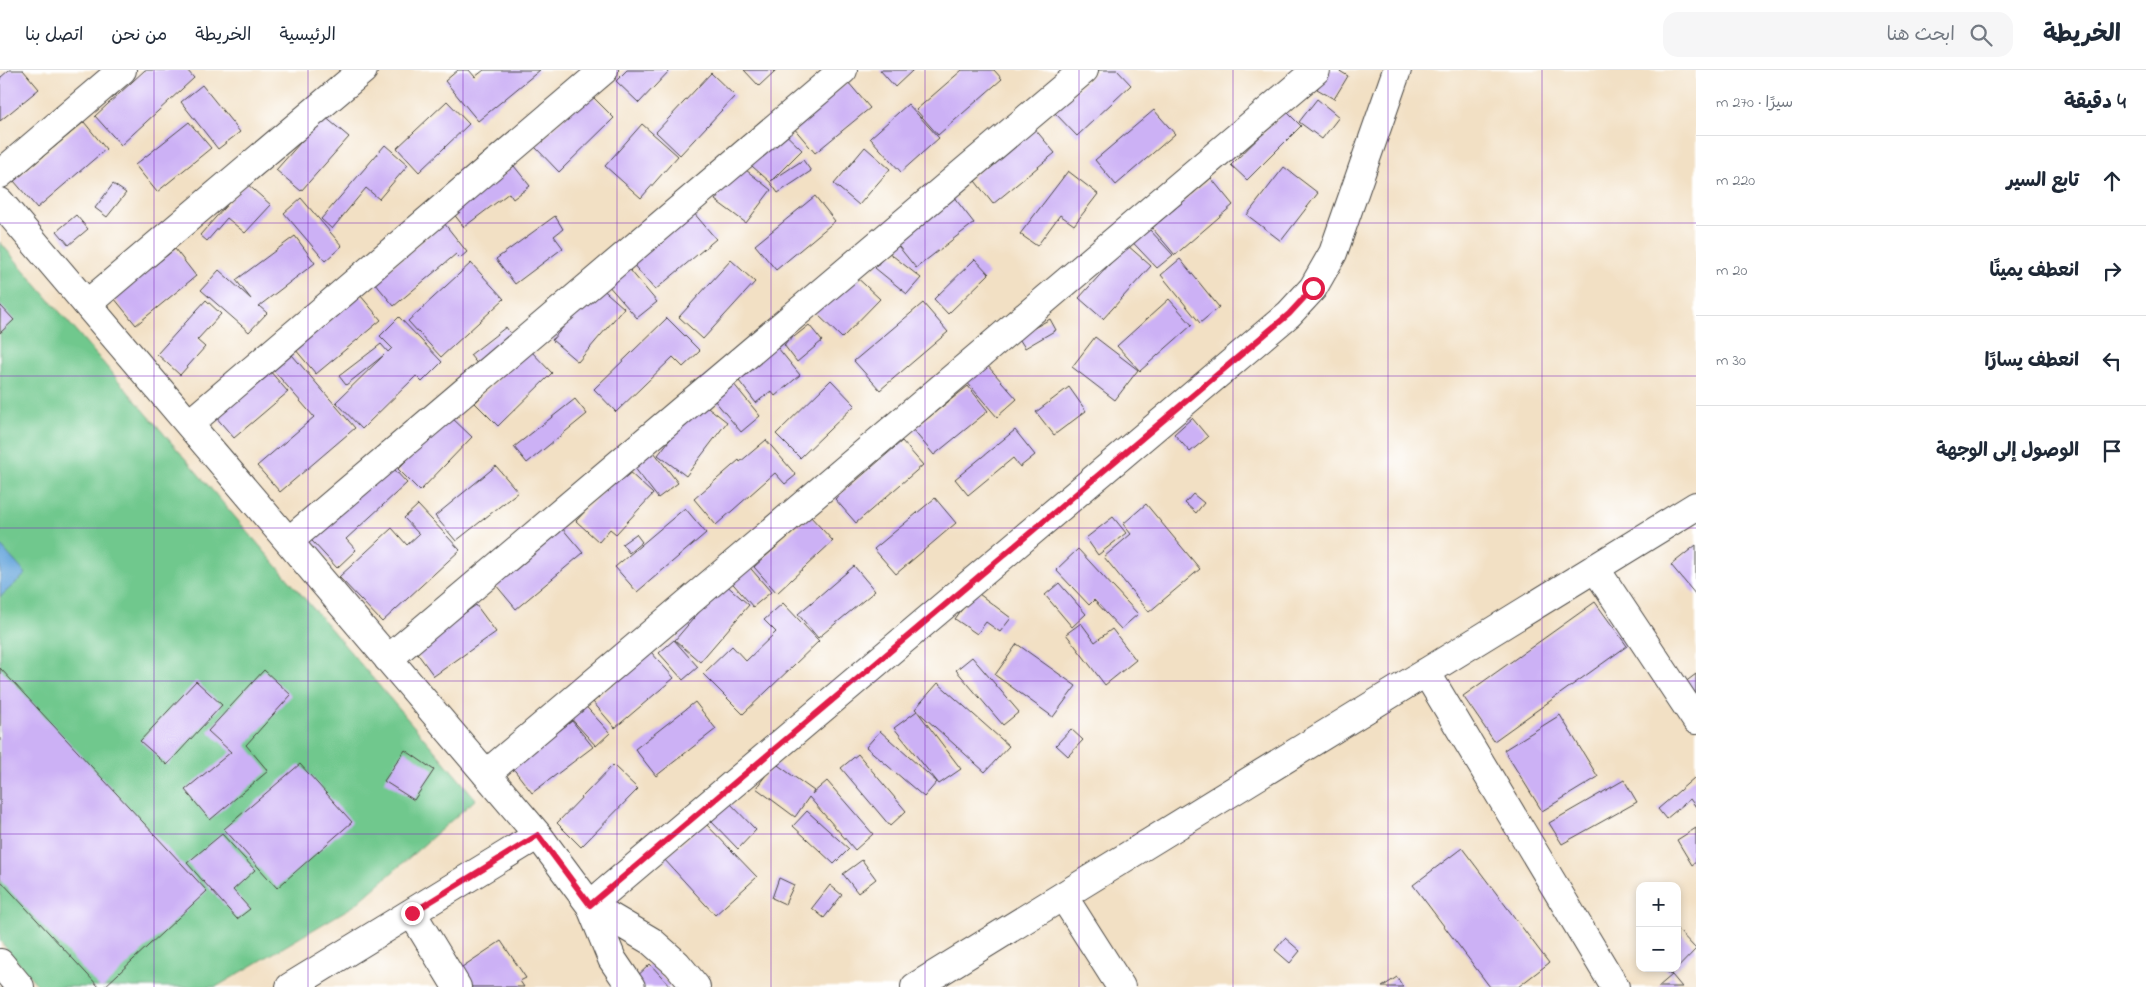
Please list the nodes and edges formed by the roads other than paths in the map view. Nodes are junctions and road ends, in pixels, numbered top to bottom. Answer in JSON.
{"nodes":[{"id":1,"x":122,"y":70,"type":"edge"},
{"id":2,"x":363,"y":70,"type":"edge"},
{"id":3,"x":604,"y":70,"type":"edge"},
{"id":4,"x":842,"y":70,"type":"edge"},
{"id":5,"x":1084,"y":70,"type":"edge"},
{"id":6,"x":1316,"y":70,"type":"edge"},
{"id":7,"x":1397,"y":70,"type":"edge"},
{"id":8,"x":0,"y":174,"type":"edge"},
{"id":9,"x":0,"y":202,"type":"edge"},
{"id":10,"x":87,"y":304,"type":"junction"},
{"id":11,"x":189,"y":424,"type":"junction"},
{"id":12,"x":1696,"y":506,"type":"edge"},
{"id":13,"x":289,"y":541,"type":"junction"},
{"id":14,"x":1595,"y":568,"type":"junction"},
{"id":15,"x":388,"y":659,"type":"junction"},
{"id":16,"x":1426,"y":672,"type":"junction"},
{"id":17,"x":1696,"y":720,"type":"edge"},
{"id":18,"x":486,"y":774,"type":"junction"},
{"id":19,"x":538,"y":835,"type":"junction"},
{"id":20,"x":1063,"y":896,"type":"junction"},
{"id":21,"x":590,"y":905,"type":"junction"},
{"id":22,"x":412,"y":913,"type":"junction"},
{"id":23,"x":0,"y":963,"type":"edge"},
{"id":24,"x":20,"y":987,"type":"edge"},
{"id":25,"x":290,"y":987,"type":"edge"},
{"id":26,"x":457,"y":987,"type":"edge"},
{"id":27,"x":631,"y":987,"type":"edge"},
{"id":28,"x":696,"y":987,"type":"edge"},
{"id":29,"x":916,"y":987,"type":"edge"},
{"id":30,"x":1121,"y":987,"type":"edge"},
{"id":31,"x":1614,"y":987,"type":"edge"}],
"edges":[{"from":1,"to":8,"type":"street"},
{"from":2,"to":10,"type":"street"},
{"from":3,"to":11,"type":"street"},
{"from":4,"to":13,"type":"street"},
{"from":5,"to":15,"type":"street"},
{"from":6,"to":18,"type":"street"},
{"from":7,"to":21,"type":"street"},
{"from":9,"to":10,"type":"street"},
{"from":10,"to":11,"type":"street"},
{"from":11,"to":13,"type":"street"},
{"from":12,"to":14,"type":"street"},
{"from":13,"to":15,"type":"street"},
{"from":14,"to":16,"type":"street"},
{"from":14,"to":17,"type":"street"},
{"from":15,"to":18,"type":"street"},
{"from":16,"to":20,"type":"street"},
{"from":16,"to":31,"type":"street"},
{"from":18,"to":19,"type":"street"},
{"from":19,"to":21,"type":"street"},
{"from":19,"to":22,"type":"street"},
{"from":20,"to":29,"type":"street"},
{"from":20,"to":30,"type":"street"},
{"from":21,"to":27,"type":"street"},
{"from":21,"to":28,"type":"street"},
{"from":22,"to":25,"type":"street"},
{"from":22,"to":26,"type":"street"},
{"from":23,"to":24,"type":"street"}]}
